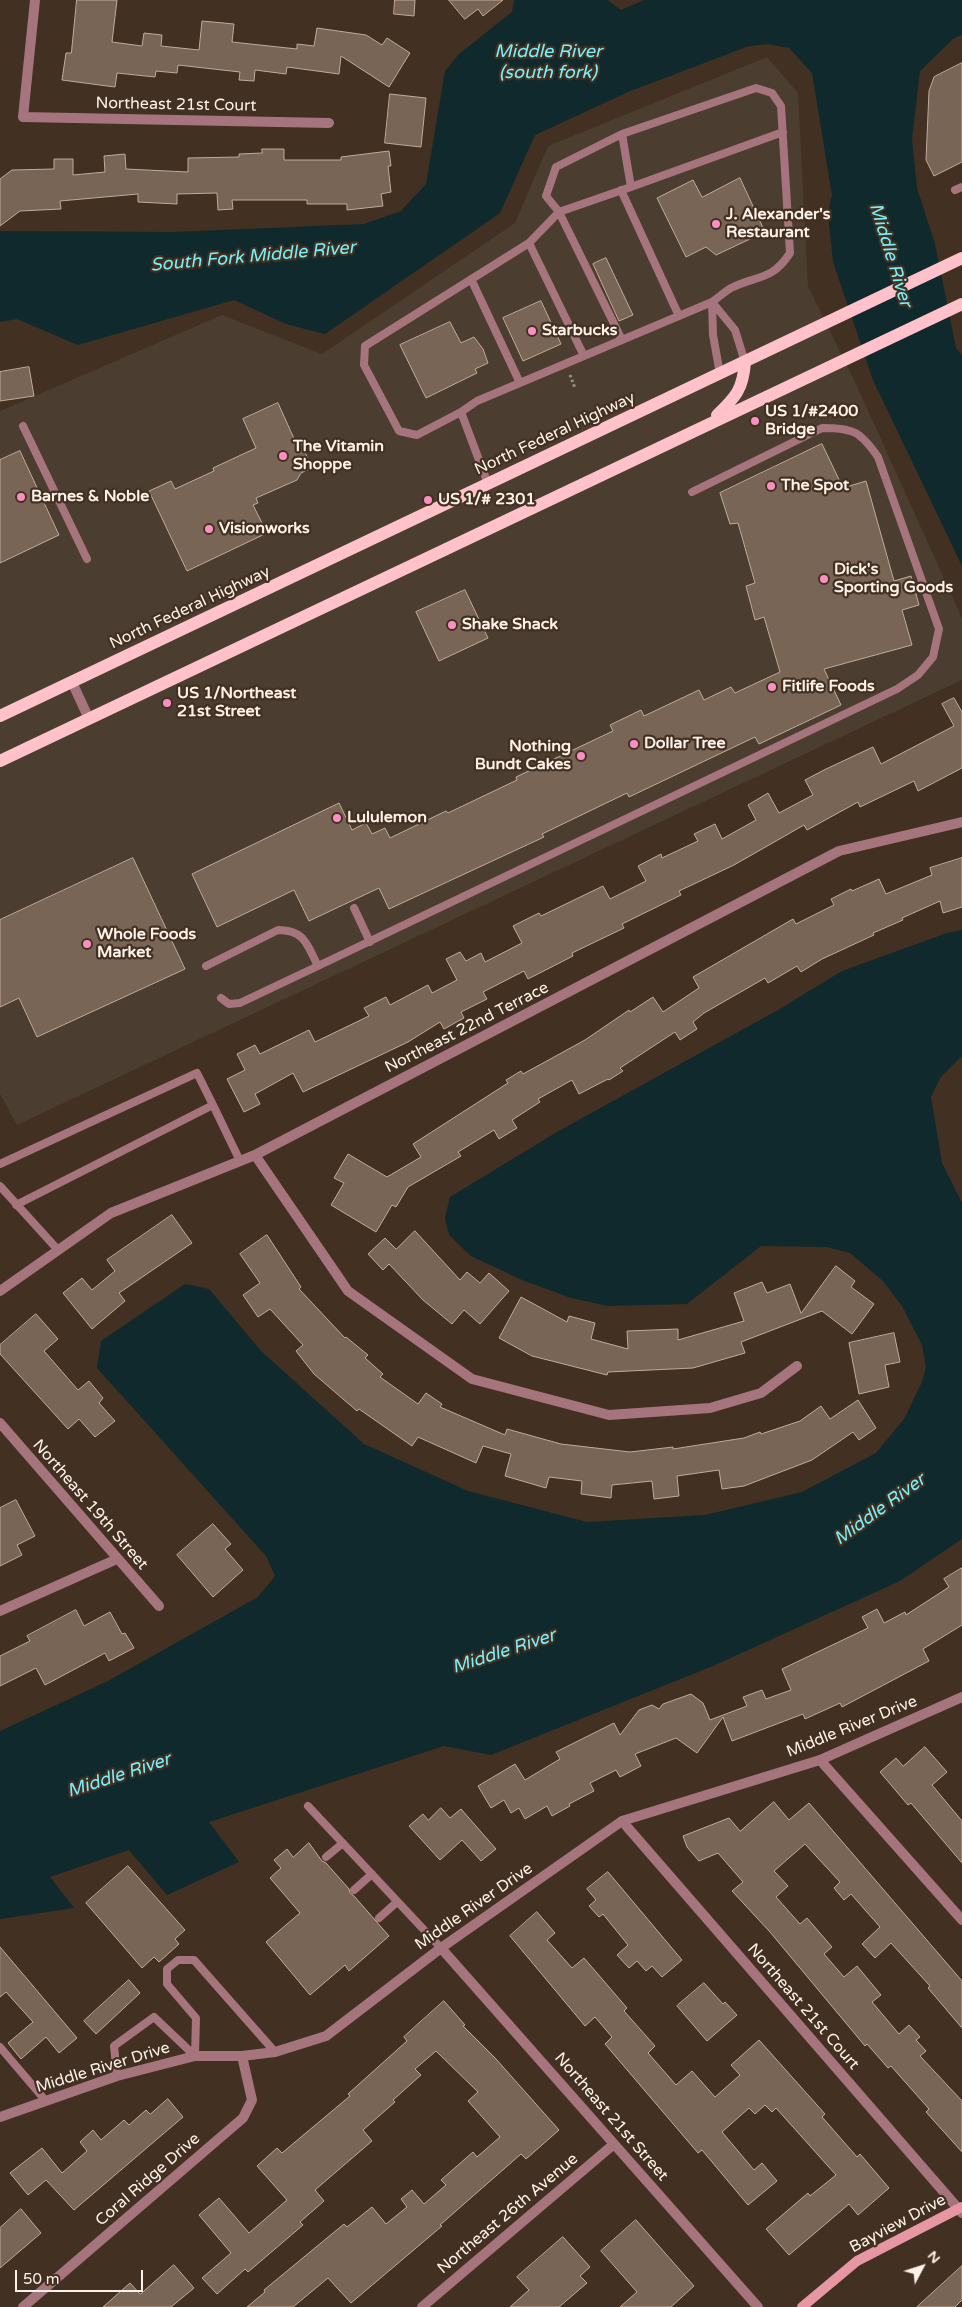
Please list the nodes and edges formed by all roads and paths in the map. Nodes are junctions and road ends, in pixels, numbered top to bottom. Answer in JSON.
{"nodes":[{"id":1,"x":35,"y":0,"type":"edge"},
{"id":2,"x":329,"y":123,"type":"dead end"},
{"id":3,"x":783,"y":132,"type":"junction"},
{"id":4,"x":622,"y":134,"type":"junction"},
{"id":5,"x":631,"y":187,"type":"junction"},
{"id":6,"x":621,"y":190,"type":"junction"},
{"id":7,"x":559,"y":212,"type":"junction"},
{"id":8,"x":529,"y":243,"type":"junction"},
{"id":9,"x":959,"y":260,"type":"edge"},
{"id":10,"x":471,"y":280,"type":"junction"},
{"id":11,"x":712,"y":302,"type":"junction"},
{"id":12,"x":962,"y":304,"type":"edge"},
{"id":13,"x":679,"y":316,"type":"junction"},
{"id":14,"x":622,"y":340,"type":"junction"},
{"id":15,"x":584,"y":356,"type":"junction"},
{"id":16,"x":745,"y":362,"type":"junction"},
{"id":17,"x":569,"y":372,"type":"dead end"},
{"id":18,"x":720,"y":374,"type":"junction"},
{"id":19,"x":520,"y":383,"type":"junction"},
{"id":20,"x":575,"y":388,"type":"dead end"},
{"id":21,"x":461,"y":412,"type":"junction"},
{"id":22,"x":708,"y":424,"type":"junction"},
{"id":23,"x":23,"y":426,"type":"dead end"},
{"id":24,"x":488,"y":484,"type":"junction"},
{"id":25,"x":692,"y":492,"type":"dead end"},
{"id":26,"x":87,"y":559,"type":"dead end"},
{"id":27,"x":72,"y":682,"type":"junction"},
{"id":28,"x":0,"y":716,"type":"edge"},
{"id":29,"x":89,"y":719,"type":"junction"},
{"id":30,"x":0,"y":761,"type":"edge"},
{"id":31,"x":962,"y":822,"type":"edge"},
{"id":32,"x":354,"y":908,"type":"dead end"},
{"id":33,"x":370,"y":942,"type":"junction"},
{"id":34,"x":206,"y":966,"type":"dead end"},
{"id":35,"x":318,"y":966,"type":"junction"},
{"id":36,"x":221,"y":998,"type":"dead end"},
{"id":37,"x":213,"y":1105,"type":"junction"},
{"id":38,"x":255,"y":1156,"type":"junction"},
{"id":39,"x":240,"y":1161,"type":"junction"},
{"id":40,"x":0,"y":1164,"type":"edge"},
{"id":41,"x":0,"y":1186,"type":"edge"},
{"id":42,"x":16,"y":1205,"type":"junction"},
{"id":43,"x":58,"y":1250,"type":"junction"},
{"id":44,"x":0,"y":1291,"type":"edge"},
{"id":45,"x":797,"y":1366,"type":"dead end"},
{"id":46,"x":0,"y":1423,"type":"edge"},
{"id":47,"x":117,"y":1559,"type":"junction"},
{"id":48,"x":158,"y":1606,"type":"dead end"},
{"id":49,"x":0,"y":1611,"type":"edge"},
{"id":50,"x":962,"y":1697,"type":"edge"},
{"id":51,"x":820,"y":1760,"type":"junction"},
{"id":52,"x":308,"y":1806,"type":"dead end"},
{"id":53,"x":622,"y":1821,"type":"junction"},
{"id":54,"x":343,"y":1843,"type":"junction"},
{"id":55,"x":326,"y":1857,"type":"dead end"},
{"id":56,"x":372,"y":1874,"type":"junction"},
{"id":57,"x":354,"y":1890,"type":"dead end"},
{"id":58,"x":398,"y":1902,"type":"junction"},
{"id":59,"x":379,"y":1918,"type":"dead end"},
{"id":60,"x":962,"y":1920,"type":"edge"},
{"id":61,"x":440,"y":1948,"type":"junction"},
{"id":62,"x":0,"y":2047,"type":"edge"},
{"id":63,"x":276,"y":2052,"type":"junction"},
{"id":64,"x":195,"y":2056,"type":"junction"},
{"id":65,"x":242,"y":2056,"type":"junction"},
{"id":66,"x":116,"y":2076,"type":"junction"},
{"id":67,"x":45,"y":2100,"type":"junction"},
{"id":68,"x":0,"y":2118,"type":"edge"},
{"id":69,"x":614,"y":2144,"type":"junction"},
{"id":70,"x":960,"y":2209,"type":"edge"},
{"id":71,"x":23,"y":2307,"type":"edge"},
{"id":72,"x":422,"y":2307,"type":"edge"},
{"id":73,"x":758,"y":2307,"type":"edge"},
{"id":74,"x":802,"y":2307,"type":"edge"}],
"edges":[{"from":1,"to":2,"type":"street","name":"Northeast 21st Court"},
{"from":3,"to":4,"type":"lane"},
{"from":3,"to":5,"type":"lane"},
{"from":3,"to":11,"type":"lane"},
{"from":4,"to":5,"type":"lane"},
{"from":4,"to":7,"type":"lane"},
{"from":5,"to":6,"type":"lane"},
{"from":6,"to":7,"type":"lane"},
{"from":6,"to":13,"type":"lane"},
{"from":7,"to":8,"type":"lane"},
{"from":7,"to":14,"type":"lane"},
{"from":8,"to":10,"type":"lane"},
{"from":8,"to":15,"type":"lane"},
{"from":9,"to":16,"type":"main road","name":"North Federal Highway"},
{"from":10,"to":19,"type":"lane"},
{"from":10,"to":21,"type":"lane"},
{"from":11,"to":13,"type":"lane"},
{"from":11,"to":16,"type":"lane"},
{"from":11,"to":18,"type":"lane"},
{"from":12,"to":22,"type":"main road"},
{"from":13,"to":14,"type":"lane"},
{"from":14,"to":15,"type":"lane"},
{"from":15,"to":19,"type":"lane"},
{"from":16,"to":18,"type":"main road","name":"North Federal Highway"},
{"from":16,"to":22,"type":"main road"},
{"from":17,"to":20,"type":"path"},
{"from":18,"to":24,"type":"main road","name":"North Federal Highway"},
{"from":19,"to":21,"type":"lane"},
{"from":21,"to":24,"type":"lane"},
{"from":22,"to":29,"type":"main road"},
{"from":23,"to":26,"type":"lane"},
{"from":24,"to":27,"type":"main road","name":"North Federal Highway"},
{"from":25,"to":33,"type":"lane"},
{"from":27,"to":28,"type":"main road","name":"North Federal Highway"},
{"from":27,"to":29,"type":"street"},
{"from":29,"to":30,"type":"main road"},
{"from":31,"to":38,"type":"street","name":"Northeast 22nd Terrace"},
{"from":32,"to":33,"type":"lane"},
{"from":33,"to":35,"type":"lane"},
{"from":34,"to":35,"type":"lane"},
{"from":35,"to":36,"type":"lane"},
{"from":37,"to":39,"type":"lane"},
{"from":37,"to":40,"type":"lane"},
{"from":37,"to":42,"type":"lane"},
{"from":38,"to":39,"type":"street","name":"Northeast 22nd Terrace"},
{"from":38,"to":45,"type":"street"},
{"from":39,"to":43,"type":"street","name":"Northeast 22nd Terrace"},
{"from":41,"to":42,"type":"lane"},
{"from":42,"to":43,"type":"lane"},
{"from":43,"to":44,"type":"street","name":"Northeast 22nd Terrace"},
{"from":46,"to":47,"type":"street","name":"Northeast 19th Street"},
{"from":47,"to":48,"type":"street","name":"Northeast 19th Street"},
{"from":47,"to":49,"type":"street"},
{"from":50,"to":51,"type":"street","name":"Middle River Drive"},
{"from":51,"to":53,"type":"street","name":"Middle River Drive"},
{"from":51,"to":60,"type":"street"},
{"from":52,"to":54,"type":"lane"},
{"from":53,"to":61,"type":"street","name":"Middle River Drive"},
{"from":53,"to":70,"type":"street","name":"Northeast 21st Court"},
{"from":54,"to":55,"type":"lane"},
{"from":54,"to":56,"type":"lane"},
{"from":56,"to":57,"type":"lane"},
{"from":56,"to":58,"type":"lane"},
{"from":58,"to":59,"type":"lane"},
{"from":58,"to":61,"type":"lane"},
{"from":61,"to":63,"type":"street","name":"Middle River Drive"},
{"from":61,"to":69,"type":"street","name":"Northeast 21st Street"},
{"from":62,"to":67,"type":"lane"},
{"from":63,"to":64,"type":"lane"},
{"from":63,"to":65,"type":"street","name":"Middle River Drive"},
{"from":64,"to":65,"type":"street","name":"Middle River Drive"},
{"from":64,"to":66,"type":"street","name":"Middle River Drive"},
{"from":64,"to":66,"type":"lane"},
{"from":65,"to":71,"type":"street","name":"Coral Ridge Drive"},
{"from":66,"to":67,"type":"street","name":"Middle River Drive"},
{"from":67,"to":68,"type":"street","name":"Middle River Drive"},
{"from":69,"to":72,"type":"street","name":"Northeast 26th Avenue"},
{"from":69,"to":73,"type":"street","name":"Northeast 21st Street"},
{"from":70,"to":74,"type":"street","name":"Bayview Drive"}]}
